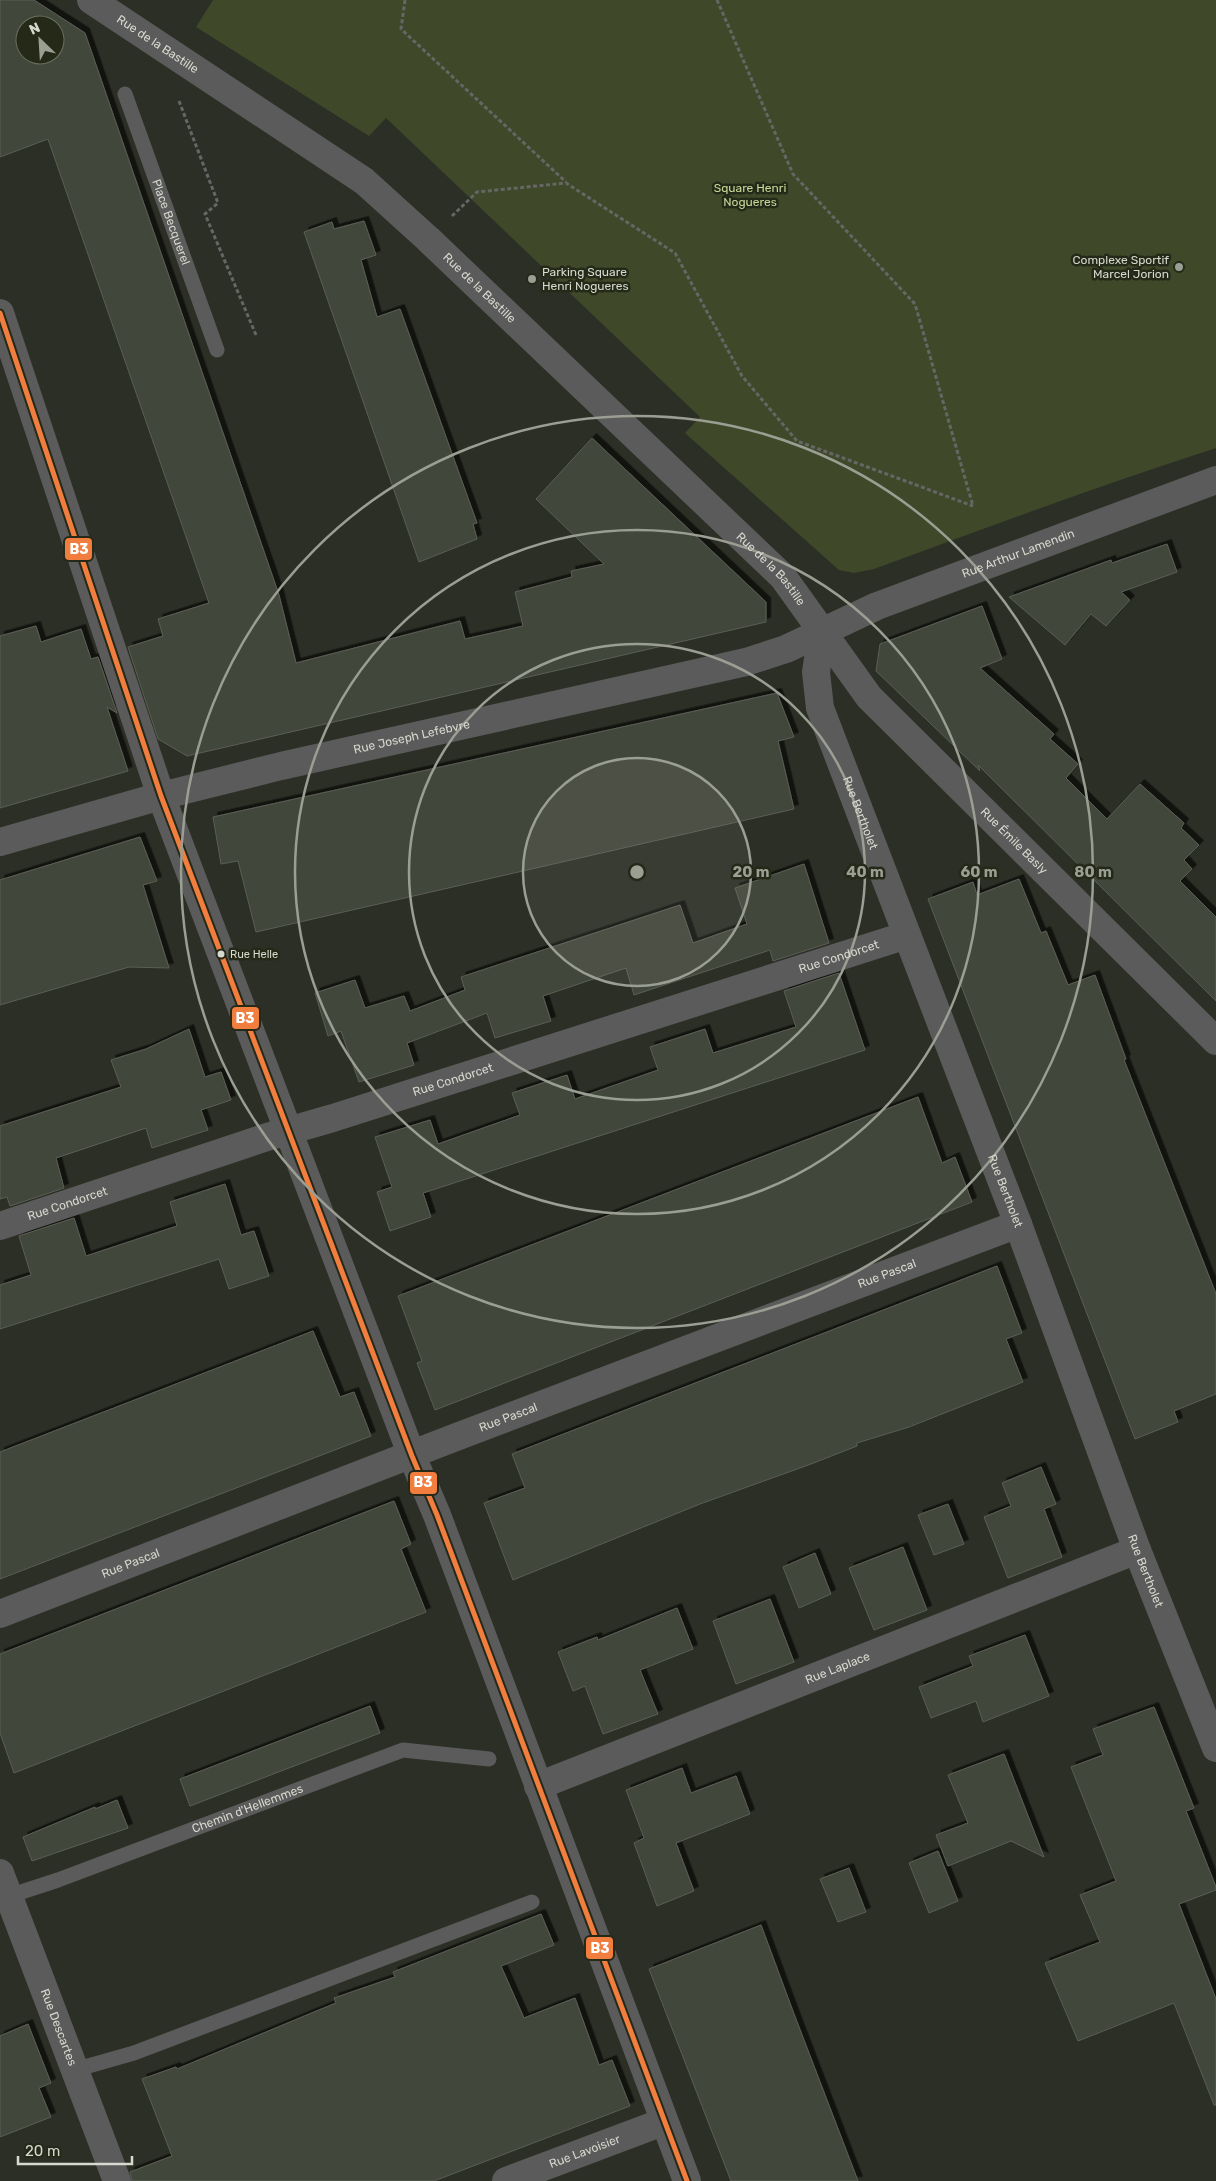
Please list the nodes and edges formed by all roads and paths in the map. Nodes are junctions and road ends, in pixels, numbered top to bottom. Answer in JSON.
{"nodes":[{"id":1,"x":91,"y":0,"type":"edge"},
{"id":2,"x":405,"y":0,"type":"edge"},
{"id":3,"x":717,"y":0,"type":"edge"},
{"id":4,"x":189,"y":63,"type":"junction"},
{"id":5,"x":125,"y":94,"type":"dead end"},
{"id":6,"x":566,"y":183,"type":"junction"},
{"id":7,"x":428,"y":239,"type":"junction"},
{"id":8,"x":0,"y":313,"type":"edge"},
{"id":9,"x":256,"y":335,"type":"dead end"},
{"id":10,"x":217,"y":350,"type":"dead end"},
{"id":11,"x":1216,"y":480,"type":"edge"},
{"id":12,"x":822,"y":632,"type":"junction"},
{"id":13,"x":161,"y":796,"type":"junction"},
{"id":14,"x":0,"y":842,"type":"edge"},
{"id":15,"x":907,"y":935,"type":"junction"},
{"id":16,"x":1216,"y":1041,"type":"edge"},
{"id":17,"x":288,"y":1131,"type":"junction"},
{"id":18,"x":1018,"y":1224,"type":"junction"},
{"id":19,"x":0,"y":1226,"type":"edge"},
{"id":20,"x":412,"y":1456,"type":"junction"},
{"id":21,"x":1137,"y":1550,"type":"junction"},
{"id":22,"x":0,"y":1614,"type":"edge"},
{"id":23,"x":1216,"y":1748,"type":"edge"},
{"id":24,"x":489,"y":1759,"type":"dead end"},
{"id":25,"x":538,"y":1786,"type":"junction"},
{"id":26,"x":5,"y":1885,"type":"edge"},
{"id":27,"x":532,"y":1902,"type":"dead end"},
{"id":28,"x":74,"y":2070,"type":"junction"},
{"id":29,"x":663,"y":2122,"type":"junction"},
{"id":30,"x":117,"y":2181,"type":"edge"},
{"id":31,"x":506,"y":2181,"type":"edge"},
{"id":32,"x":687,"y":2181,"type":"edge"}],
"edges":[{"from":1,"to":4,"type":"street","name":"Rue de la Bastille"},
{"from":2,"to":6,"type":"path"},
{"from":3,"to":6,"type":"path"},
{"from":4,"to":7,"type":"street","name":"Rue de la Bastille"},
{"from":4,"to":9,"type":"path"},
{"from":5,"to":10,"type":"lane","name":"Place Becquerel"},
{"from":6,"to":7,"type":"path"},
{"from":7,"to":12,"type":"street","name":"Rue de la Bastille"},
{"from":8,"to":13,"type":"street"},
{"from":11,"to":12,"type":"street","name":"Rue Arthur Lamendin"},
{"from":12,"to":13,"type":"street","name":"Rue Joseph Lefebvre"},
{"from":12,"to":15,"type":"street","name":"Rue Bertholet"},
{"from":12,"to":16,"type":"street","name":"Rue Émile Basly"},
{"from":13,"to":14,"type":"street","name":"Rue Joseph Lefebvre"},
{"from":13,"to":17,"type":"street"},
{"from":15,"to":17,"type":"street","name":"Rue Condorcet"},
{"from":15,"to":18,"type":"street","name":"Rue Bertholet"},
{"from":17,"to":19,"type":"street","name":"Rue Condorcet"},
{"from":17,"to":20,"type":"street"},
{"from":18,"to":20,"type":"street","name":"Rue Pascal"},
{"from":18,"to":21,"type":"street","name":"Rue Bertholet"},
{"from":20,"to":22,"type":"street","name":"Rue Pascal"},
{"from":20,"to":25,"type":"street"},
{"from":21,"to":23,"type":"street","name":"Rue Bertholet"},
{"from":21,"to":25,"type":"street","name":"Rue Laplace"},
{"from":24,"to":26,"type":"lane","name":"Chemin d'Hellemmes"},
{"from":25,"to":29,"type":"street"},
{"from":26,"to":28,"type":"street","name":"Rue Descartes"},
{"from":27,"to":28,"type":"lane"},
{"from":28,"to":30,"type":"street","name":"Rue Descartes"},
{"from":29,"to":31,"type":"street","name":"Rue Lavoisier"},
{"from":29,"to":32,"type":"street"}]}
